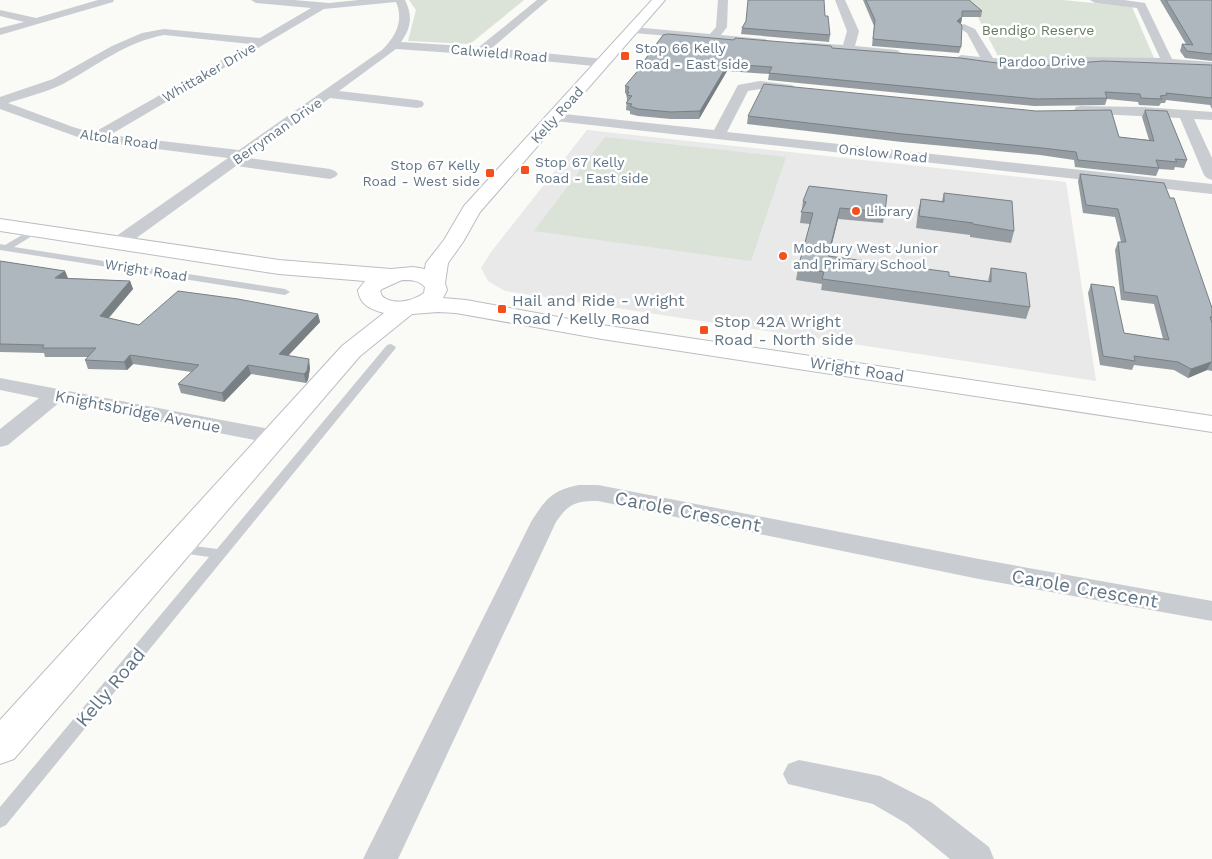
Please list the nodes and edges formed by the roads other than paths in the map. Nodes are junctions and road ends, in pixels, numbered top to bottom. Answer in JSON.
{"nodes":[{"id":1,"x":109,"y":0,"type":"edge"},
{"id":2,"x":256,"y":0,"type":"edge"},
{"id":3,"x":392,"y":0,"type":"edge"},
{"id":4,"x":400,"y":0,"type":"edge"},
{"id":5,"x":544,"y":0,"type":"edge"},
{"id":6,"x":659,"y":0,"type":"edge"},
{"id":7,"x":723,"y":0,"type":"edge"},
{"id":8,"x":840,"y":0,"type":"edge"},
{"id":9,"x":1095,"y":0,"type":"edge"},
{"id":10,"x":322,"y":6,"type":"junction"},
{"id":11,"x":0,"y":13,"type":"edge"},
{"id":12,"x":39,"y":22,"type":"junction"},
{"id":13,"x":964,"y":27,"type":"edge"},
{"id":14,"x":633,"y":30,"type":"junction"},
{"id":15,"x":0,"y":32,"type":"edge"},
{"id":16,"x":713,"y":37,"type":"junction"},
{"id":17,"x":262,"y":42,"type":"junction"},
{"id":18,"x":393,"y":45,"type":"junction"},
{"id":19,"x":848,"y":49,"type":"junction"},
{"id":20,"x":482,"y":51,"type":"junction"},
{"id":21,"x":905,"y":54,"type":"edge"},
{"id":22,"x":952,"y":59,"type":"edge"},
{"id":23,"x":989,"y":62,"type":"junction"},
{"id":24,"x":1168,"y":62,"type":"junction"},
{"id":25,"x":604,"y":63,"type":"junction"},
{"id":26,"x":1212,"y":66,"type":"edge"},
{"id":27,"x":809,"y":90,"type":"edge"},
{"id":28,"x":329,"y":94,"type":"junction"},
{"id":29,"x":0,"y":102,"type":"edge"},
{"id":30,"x":416,"y":104,"type":"dead end"},
{"id":31,"x":1064,"y":111,"type":"edge"},
{"id":32,"x":1185,"y":114,"type":"junction"},
{"id":33,"x":1212,"y":116,"type":"edge"},
{"id":34,"x":555,"y":117,"type":"junction"},
{"id":35,"x":718,"y":135,"type":"junction"},
{"id":36,"x":96,"y":137,"type":"junction"},
{"id":37,"x":239,"y":158,"type":"junction"},
{"id":38,"x":330,"y":174,"type":"dead end"},
{"id":39,"x":1212,"y":175,"type":"edge"},
{"id":40,"x":1212,"y":188,"type":"edge"},
{"id":41,"x":0,"y":225,"type":"edge"},
{"id":42,"x":34,"y":231,"type":"junction"},
{"id":43,"x":458,"y":231,"type":"junction"},
{"id":44,"x":118,"y":243,"type":"junction"},
{"id":45,"x":3,"y":247,"type":"edge"},
{"id":46,"x":279,"y":267,"type":"junction"},
{"id":47,"x":392,"y":276,"type":"junction"},
{"id":48,"x":435,"y":284,"type":"junction"},
{"id":49,"x":285,"y":292,"type":"dead end"},
{"id":50,"x":370,"y":297,"type":"junction"},
{"id":51,"x":410,"y":307,"type":"junction"},
{"id":52,"x":391,"y":347,"type":"dead end"},
{"id":53,"x":351,"y":351,"type":"junction"},
{"id":54,"x":0,"y":384,"type":"edge"},
{"id":55,"x":56,"y":395,"type":"junction"},
{"id":56,"x":1212,"y":414,"type":"edge"},
{"id":57,"x":1212,"y":424,"type":"edge"},
{"id":58,"x":275,"y":438,"type":"junction"},
{"id":59,"x":0,"y":440,"type":"edge"},
{"id":60,"x":177,"y":549,"type":"junction"},
{"id":61,"x":220,"y":554,"type":"junction"},
{"id":62,"x":1212,"y":611,"type":"edge"},
{"id":63,"x":0,"y":747,"type":"edge"},
{"id":64,"x":799,"y":774,"type":"dead end"},
{"id":65,"x":0,"y":820,"type":"edge"},
{"id":66,"x":380,"y":859,"type":"edge"},
{"id":67,"x":978,"y":859,"type":"edge"}],
"edges":[{"from":1,"to":12,"type":"street"},
{"from":2,"to":10,"type":"street"},
{"from":3,"to":10,"type":"street"},
{"from":4,"to":18,"type":"street","name":"Berryman Drive"},
{"from":5,"to":20,"type":"street"},
{"from":6,"to":14,"type":"main road","name":"Kelly Road"},
{"from":7,"to":16,"type":"street"},
{"from":8,"to":19,"type":"street"},
{"from":9,"to":24,"type":"street"},
{"from":10,"to":17,"type":"street","name":"Whittaker Drive"},
{"from":11,"to":12,"type":"street"},
{"from":12,"to":15,"type":"street"},
{"from":13,"to":23,"type":"street"},
{"from":14,"to":16,"type":"street"},
{"from":14,"to":25,"type":"main road","name":"Kelly Road"},
{"from":16,"to":19,"type":"street"},
{"from":17,"to":29,"type":"street"},
{"from":17,"to":36,"type":"street","name":"Whittaker Drive"},
{"from":18,"to":20,"type":"street","name":"Calwield Road"},
{"from":18,"to":28,"type":"street","name":"Berryman Drive"},
{"from":19,"to":21,"type":"street"},
{"from":20,"to":25,"type":"street","name":"Calwield Road"},
{"from":22,"to":23,"type":"street","name":"Pardoo Drive"},
{"from":23,"to":24,"type":"street","name":"Pardoo Drive"},
{"from":24,"to":26,"type":"street","name":"Pardoo Drive"},
{"from":25,"to":34,"type":"main road","name":"Kelly Road"},
{"from":27,"to":35,"type":"street"},
{"from":28,"to":30,"type":"street"},
{"from":28,"to":37,"type":"street","name":"Berryman Drive"},
{"from":29,"to":36,"type":"street","name":"Altola Road"},
{"from":31,"to":32,"type":"street"},
{"from":32,"to":33,"type":"street"},
{"from":32,"to":39,"type":"street"},
{"from":34,"to":35,"type":"street","name":"Onslow Road"},
{"from":34,"to":43,"type":"main road","name":"Kelly Road"},
{"from":35,"to":40,"type":"street","name":"Onslow Road"},
{"from":36,"to":37,"type":"street","name":"Altola Road"},
{"from":37,"to":38,"type":"street","name":"Altola Road"},
{"from":37,"to":44,"type":"street","name":"Berryman Drive"},
{"from":41,"to":42,"type":"main road","name":"Wright Road"},
{"from":42,"to":44,"type":"main road","name":"Wright Road"},
{"from":42,"to":45,"type":"lane","name":"Wright Road"},
{"from":43,"to":47,"type":"main road","name":"Kelly Road"},
{"from":43,"to":48,"type":"main road","name":"Kelly Road"},
{"from":44,"to":46,"type":"main road","name":"Wright Road"},
{"from":45,"to":49,"type":"lane","name":"Wright Road"},
{"from":46,"to":47,"type":"main road","name":"Wright Road"},
{"from":46,"to":50,"type":"main road","name":"Wright Road"},
{"from":47,"to":48,"type":"main road","name":"Wright Road"},
{"from":47,"to":50,"type":"main road","name":"Kelly Road"},
{"from":48,"to":51,"type":"main road"},
{"from":48,"to":56,"type":"main road","name":"Wright Road"},
{"from":50,"to":51,"type":"main road","name":"Wright Road"},
{"from":50,"to":53,"type":"main road"},
{"from":51,"to":53,"type":"main road"},
{"from":51,"to":57,"type":"main road","name":"Wright Road"},
{"from":52,"to":61,"type":"lane","name":"Kelly Road"},
{"from":53,"to":58,"type":"main road"},
{"from":54,"to":55,"type":"street","name":"Knightsbridge Avenue"},
{"from":55,"to":58,"type":"street","name":"Knightsbridge Avenue"},
{"from":55,"to":59,"type":"street"},
{"from":58,"to":60,"type":"main road"},
{"from":60,"to":61,"type":"lane"},
{"from":60,"to":63,"type":"main road"},
{"from":61,"to":65,"type":"lane","name":"Kelly Road"},
{"from":62,"to":66,"type":"street","name":"Carole Crescent"},
{"from":64,"to":67,"type":"street"}]}
